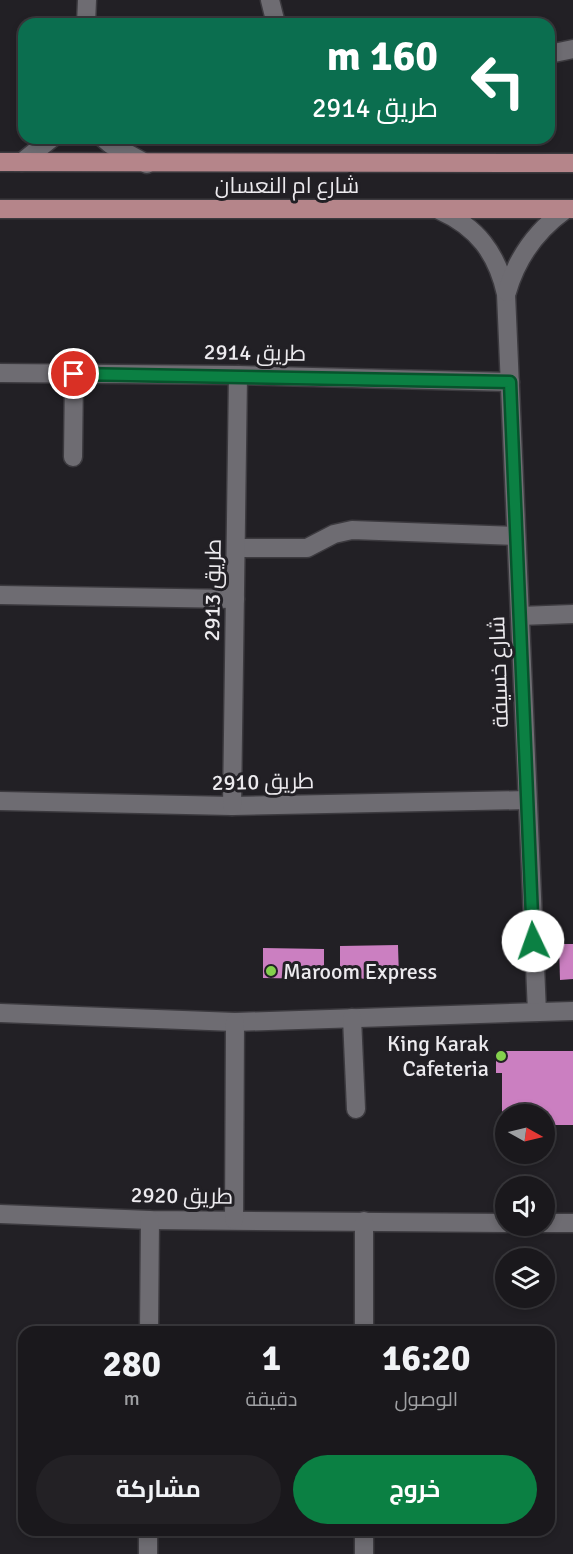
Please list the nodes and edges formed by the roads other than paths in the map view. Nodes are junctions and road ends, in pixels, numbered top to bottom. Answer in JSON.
{"nodes":[{"id":1,"x":87,"y":0,"type":"edge"},
{"id":2,"x":270,"y":0,"type":"edge"},
{"id":3,"x":86,"y":18,"type":"edge"},
{"id":4,"x":274,"y":18,"type":"edge"},
{"id":5,"x":573,"y":49,"type":"edge"},
{"id":6,"x":555,"y":53,"type":"edge"},
{"id":7,"x":44,"y":144,"type":"edge"},
{"id":8,"x":110,"y":144,"type":"edge"},
{"id":9,"x":0,"y":162,"type":"edge"},
{"id":10,"x":22,"y":162,"type":"junction"},
{"id":11,"x":573,"y":163,"type":"edge"},
{"id":12,"x":147,"y":164,"type":"junction"},
{"id":13,"x":0,"y":209,"type":"edge"},
{"id":14,"x":569,"y":209,"type":"edge"},
{"id":15,"x":440,"y":210,"type":"junction"},
{"id":16,"x":506,"y":294,"type":"junction"},
{"id":17,"x":0,"y":373,"type":"edge"},
{"id":18,"x":74,"y":374,"type":"junction"},
{"id":19,"x":238,"y":375,"type":"junction"},
{"id":20,"x":510,"y":382,"type":"junction"},
{"id":21,"x":73,"y":457,"type":"dead end"},
{"id":22,"x":516,"y":536,"type":"junction"},
{"id":23,"x":237,"y":548,"type":"junction"},
{"id":24,"x":0,"y":595,"type":"edge"},
{"id":25,"x":235,"y":599,"type":"junction"},
{"id":26,"x":573,"y":614,"type":"edge"},
{"id":27,"x":520,"y":616,"type":"junction"},
{"id":28,"x":527,"y":800,"type":"junction"},
{"id":29,"x":0,"y":801,"type":"edge"},
{"id":30,"x":232,"y":806,"type":"junction"},
{"id":31,"x":573,"y":1011,"type":"edge"},
{"id":32,"x":537,"y":1012,"type":"junction"},
{"id":33,"x":0,"y":1013,"type":"edge"},
{"id":34,"x":352,"y":1018,"type":"junction"},
{"id":35,"x":235,"y":1022,"type":"junction"},
{"id":36,"x":356,"y":1109,"type":"dead end"},
{"id":37,"x":0,"y":1215,"type":"edge"},
{"id":38,"x":150,"y":1220,"type":"junction"},
{"id":39,"x":234,"y":1220,"type":"junction"},
{"id":40,"x":363,"y":1221,"type":"junction"},
{"id":41,"x":495,"y":1223,"type":"edge"},
{"id":42,"x":555,"y":1223,"type":"edge"},
{"id":43,"x":573,"y":1223,"type":"edge"},
{"id":44,"x":150,"y":1326,"type":"edge"},
{"id":45,"x":363,"y":1326,"type":"edge"},
{"id":46,"x":148,"y":1536,"type":"edge"},
{"id":47,"x":364,"y":1536,"type":"edge"},
{"id":48,"x":148,"y":1554,"type":"edge"},
{"id":49,"x":364,"y":1554,"type":"edge"}],
"edges":[{"from":1,"to":3,"type":"street"},
{"from":2,"to":4,"type":"street"},
{"from":5,"to":6,"type":"street"},
{"from":7,"to":10,"type":"street"},
{"from":8,"to":12,"type":"street"},
{"from":9,"to":10,"type":"main road","name":"شارع ام النعسان"},
{"from":10,"to":12,"type":"main road","name":"شارع ام النعسان"},
{"from":11,"to":12,"type":"main road","name":"شارع ام النعسان"},
{"from":13,"to":15,"type":"main road","name":"شارع ام النعسان"},
{"from":14,"to":15,"type":"main road","name":"شارع ام النعسان"},
{"from":14,"to":16,"type":"street","name":"شارع خسيفة"},
{"from":15,"to":16,"type":"street","name":"شارع خسيفة"},
{"from":16,"to":20,"type":"street","name":"شارع خسيفة"},
{"from":17,"to":18,"type":"street","name":"طريق 2914"},
{"from":18,"to":19,"type":"street","name":"طريق 2914"},
{"from":18,"to":21,"type":"street"},
{"from":19,"to":20,"type":"street","name":"طريق 2914"},
{"from":19,"to":23,"type":"street","name":"طريق 2913"},
{"from":20,"to":22,"type":"street","name":"شارع خسيفة"},
{"from":22,"to":23,"type":"street"},
{"from":22,"to":27,"type":"street","name":"شارع خسيفة"},
{"from":23,"to":25,"type":"street","name":"طريق 2913"},
{"from":24,"to":25,"type":"street"},
{"from":25,"to":30,"type":"street","name":"طريق 2913"},
{"from":26,"to":27,"type":"street"},
{"from":27,"to":28,"type":"street","name":"شارع خسيفة"},
{"from":28,"to":30,"type":"street","name":"طريق 2910"},
{"from":28,"to":32,"type":"street","name":"شارع خسيفة"},
{"from":29,"to":30,"type":"street","name":"طريق 2910"},
{"from":31,"to":32,"type":"street"},
{"from":32,"to":34,"type":"street"},
{"from":33,"to":35,"type":"street"},
{"from":34,"to":35,"type":"street"},
{"from":34,"to":36,"type":"street"},
{"from":35,"to":39,"type":"street"},
{"from":37,"to":38,"type":"street","name":"طريق 2920"},
{"from":38,"to":39,"type":"street","name":"طريق 2920"},
{"from":38,"to":44,"type":"street"},
{"from":39,"to":40,"type":"street","name":"طريق 2920"},
{"from":40,"to":41,"type":"street","name":"طريق 2920"},
{"from":40,"to":45,"type":"street"},
{"from":42,"to":43,"type":"street"},
{"from":46,"to":48,"type":"street"},
{"from":47,"to":49,"type":"street"}]}
